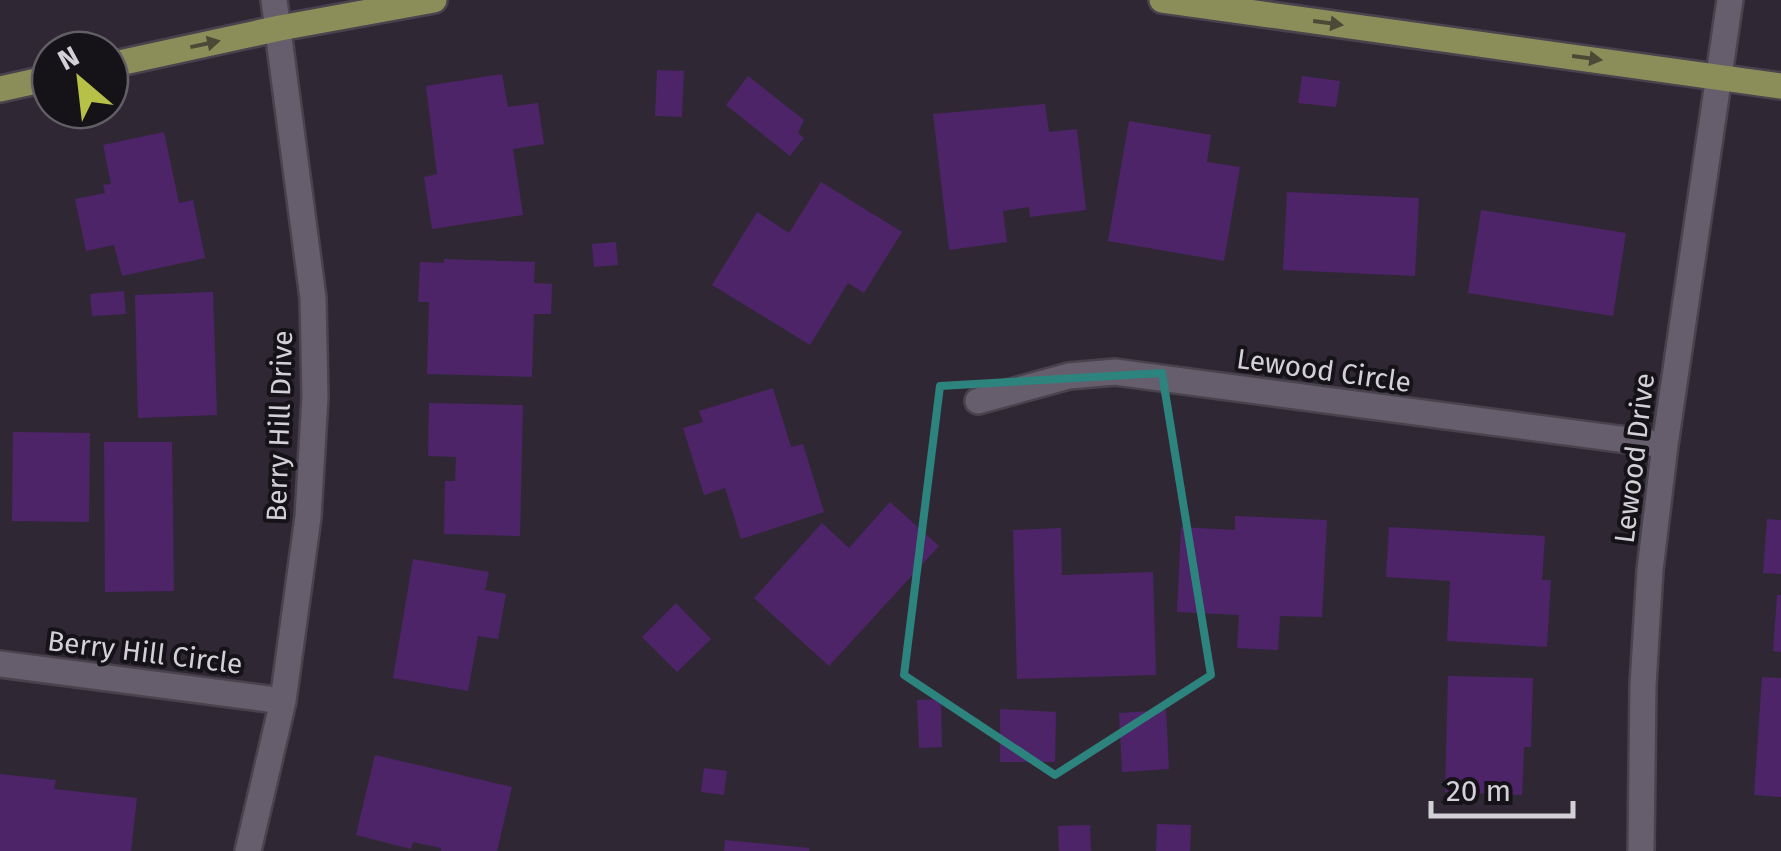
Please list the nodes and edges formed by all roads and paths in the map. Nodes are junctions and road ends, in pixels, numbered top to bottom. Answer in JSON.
{"nodes":[{"id":1,"x":274,"y":0,"type":"edge"},
{"id":2,"x":434,"y":0,"type":"edge"},
{"id":3,"x":1162,"y":0,"type":"edge"},
{"id":4,"x":1730,"y":0,"type":"edge"},
{"id":5,"x":280,"y":28,"type":"junction"},
{"id":6,"x":130,"y":61,"type":"edge"},
{"id":7,"x":1719,"y":76,"type":"junction"},
{"id":8,"x":30,"y":82,"type":"edge"},
{"id":9,"x":1781,"y":86,"type":"edge"},
{"id":10,"x":0,"y":89,"type":"edge"},
{"id":11,"x":978,"y":402,"type":"dead end"},
{"id":12,"x":1665,"y":445,"type":"junction"},
{"id":13,"x":0,"y":664,"type":"edge"},
{"id":14,"x":283,"y":700,"type":"junction"},
{"id":15,"x":248,"y":851,"type":"edge"},
{"id":16,"x":1641,"y":851,"type":"edge"}],
"edges":[{"from":1,"to":5,"type":"street","name":"Berry Hill Drive"},
{"from":2,"to":5,"type":"main road"},
{"from":3,"to":7,"type":"main road","one_way":true},
{"from":4,"to":7,"type":"street","name":"Lewood Drive"},
{"from":6,"to":5,"type":"main road","one_way":true},
{"from":5,"to":14,"type":"street","name":"Berry Hill Drive"},
{"from":7,"to":9,"type":"main road"},
{"from":7,"to":12,"type":"street","name":"Lewood Drive"},
{"from":8,"to":10,"type":"main road"},
{"from":11,"to":12,"type":"street","name":"Lewood Circle"},
{"from":12,"to":16,"type":"street","name":"Lewood Drive"},
{"from":13,"to":14,"type":"street","name":"Berry Hill Circle"},
{"from":14,"to":15,"type":"street","name":"Berry Hill Drive"}]}
